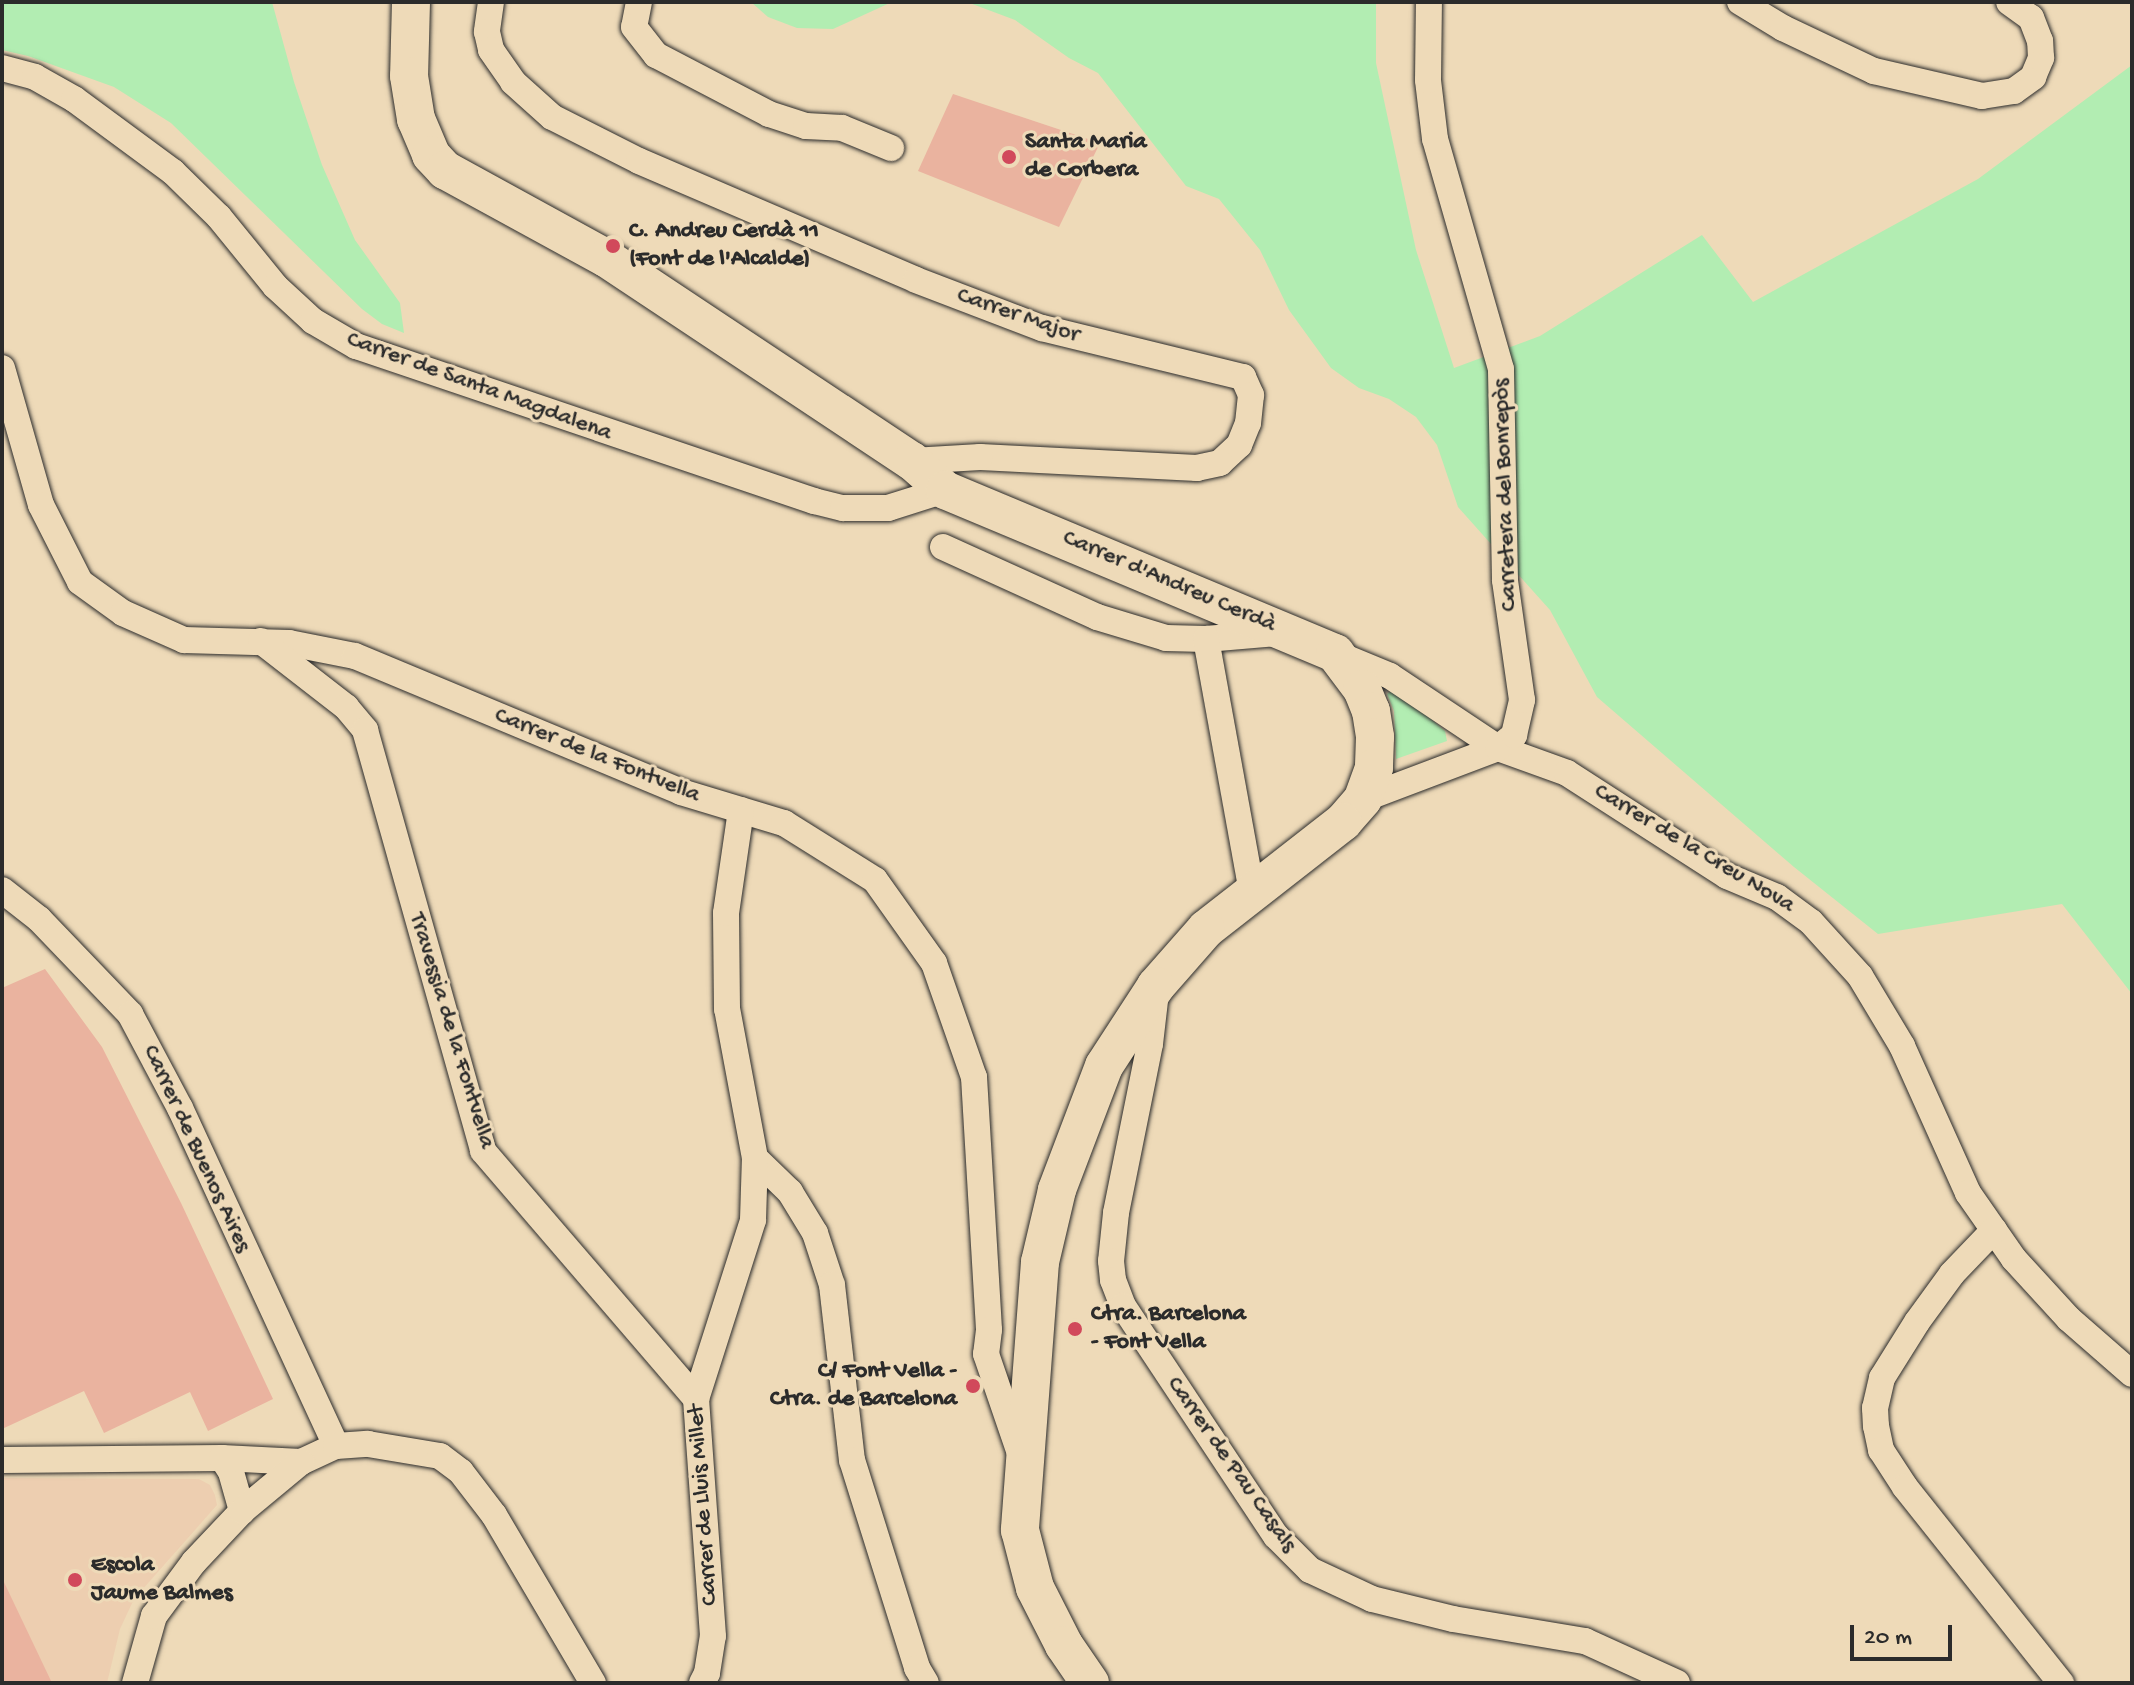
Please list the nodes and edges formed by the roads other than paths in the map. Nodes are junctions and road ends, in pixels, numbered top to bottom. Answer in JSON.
{"nodes":[{"id":1,"x":411,"y":2,"type":"edge"},
{"id":2,"x":639,"y":2,"type":"edge"},
{"id":3,"x":1740,"y":2,"type":"edge"},
{"id":4,"x":2009,"y":2,"type":"edge"},
{"id":5,"x":496,"y":4,"type":"edge"},
{"id":6,"x":1427,"y":5,"type":"edge"},
{"id":7,"x":2,"y":68,"type":"edge"},
{"id":8,"x":891,"y":148,"type":"dead end"},
{"id":9,"x":2,"y":368,"type":"edge"},
{"id":10,"x":912,"y":461,"type":"junction"},
{"id":11,"x":945,"y":490,"type":"junction"},
{"id":12,"x":943,"y":547,"type":"dead end"},
{"id":13,"x":1289,"y":632,"type":"junction"},
{"id":14,"x":1206,"y":639,"type":"junction"},
{"id":15,"x":261,"y":641,"type":"junction"},
{"id":16,"x":1335,"y":653,"type":"junction"},
{"id":17,"x":1498,"y":748,"type":"junction"},
{"id":18,"x":1363,"y":799,"type":"junction"},
{"id":19,"x":741,"y":810,"type":"junction"},
{"id":20,"x":2,"y":890,"type":"edge"},
{"id":21,"x":1252,"y":893,"type":"junction"},
{"id":22,"x":1156,"y":986,"type":"junction"},
{"id":23,"x":755,"y":1158,"type":"junction"},
{"id":24,"x":1994,"y":1230,"type":"junction"},
{"id":25,"x":989,"y":1330,"type":"junction"},
{"id":26,"x":1032,"y":1354,"type":"junction"},
{"id":27,"x":2132,"y":1374,"type":"edge"},
{"id":28,"x":696,"y":1399,"type":"junction"},
{"id":29,"x":336,"y":1446,"type":"junction"},
{"id":30,"x":222,"y":1458,"type":"junction"},
{"id":31,"x":2,"y":1460,"type":"edge"},
{"id":32,"x":1023,"y":1460,"type":"junction"},
{"id":33,"x":301,"y":1462,"type":"junction"},
{"id":34,"x":242,"y":1511,"type":"junction"},
{"id":35,"x":135,"y":1683,"type":"edge"},
{"id":36,"x":593,"y":1683,"type":"edge"},
{"id":37,"x":702,"y":1683,"type":"edge"},
{"id":38,"x":926,"y":1683,"type":"edge"},
{"id":39,"x":1090,"y":1683,"type":"edge"},
{"id":40,"x":1677,"y":1683,"type":"edge"},
{"id":41,"x":2061,"y":1683,"type":"edge"}],
"edges":[{"from":1,"to":10,"type":"street","name":"Carrer d'Andreu Cerdà"},
{"from":2,"to":8,"type":"street"},
{"from":3,"to":4,"type":"street"},
{"from":5,"to":10,"type":"street","name":"Carrer Major"},
{"from":6,"to":17,"type":"street","name":"Carretera del Bonrepòs"},
{"from":7,"to":11,"type":"street","name":"Carrer de Santa Magdalena"},
{"from":9,"to":15,"type":"street","name":"Carrer de la Fontvella"},
{"from":10,"to":11,"type":"street","name":"Carrer d'Andreu Cerdà"},
{"from":11,"to":13,"type":"street","name":"Carrer d'Andreu Cerdà"},
{"from":12,"to":14,"type":"street"},
{"from":13,"to":14,"type":"street"},
{"from":13,"to":16,"type":"street","name":"Carrer d'Andreu Cerdà"},
{"from":14,"to":21,"type":"street"},
{"from":15,"to":19,"type":"street","name":"Carrer de la Fontvella"},
{"from":15,"to":28,"type":"street","name":"Travessia de la Fontvella"},
{"from":16,"to":17,"type":"street","name":"Carrer de la Creu Nova"},
{"from":16,"to":18,"type":"street","name":"Carrer d'Andreu Cerdà"},
{"from":17,"to":18,"type":"street"},
{"from":17,"to":24,"type":"street","name":"Carrer de la Creu Nova"},
{"from":18,"to":21,"type":"street","name":"Carrer d'Andreu Cerdà"},
{"from":19,"to":23,"type":"street","name":"Carrer de Lluis Millet"},
{"from":19,"to":25,"type":"street","name":"Carrer de la Fontvella"},
{"from":20,"to":29,"type":"street","name":"Carrer de Buenos Aires"},
{"from":21,"to":22,"type":"street","name":"Carrer d'Andreu Cerdà"},
{"from":22,"to":26,"type":"street","name":"Carrer d'Andreu Cerdà"},
{"from":22,"to":40,"type":"street","name":"Carrer de Pau Casals"},
{"from":23,"to":28,"type":"street","name":"Carrer de Lluis Millet"},
{"from":23,"to":38,"type":"street"},
{"from":24,"to":27,"type":"street","name":"Carrer de la Creu Nova"},
{"from":24,"to":41,"type":"street"},
{"from":25,"to":26,"type":"street"},
{"from":25,"to":32,"type":"street","name":"Carrer de la Fontvella"},
{"from":26,"to":32,"type":"street","name":"Carrer d'Andreu Cerdà"},
{"from":28,"to":37,"type":"street","name":"Carrer de Lluis Millet"},
{"from":29,"to":33,"type":"street"},
{"from":29,"to":36,"type":"street"},
{"from":30,"to":31,"type":"street"},
{"from":30,"to":33,"type":"street"},
{"from":30,"to":34,"type":"street"},
{"from":32,"to":39,"type":"street","name":"Carrer d'Andreu Cerdà"},
{"from":33,"to":34,"type":"street"},
{"from":34,"to":35,"type":"street"}]}
